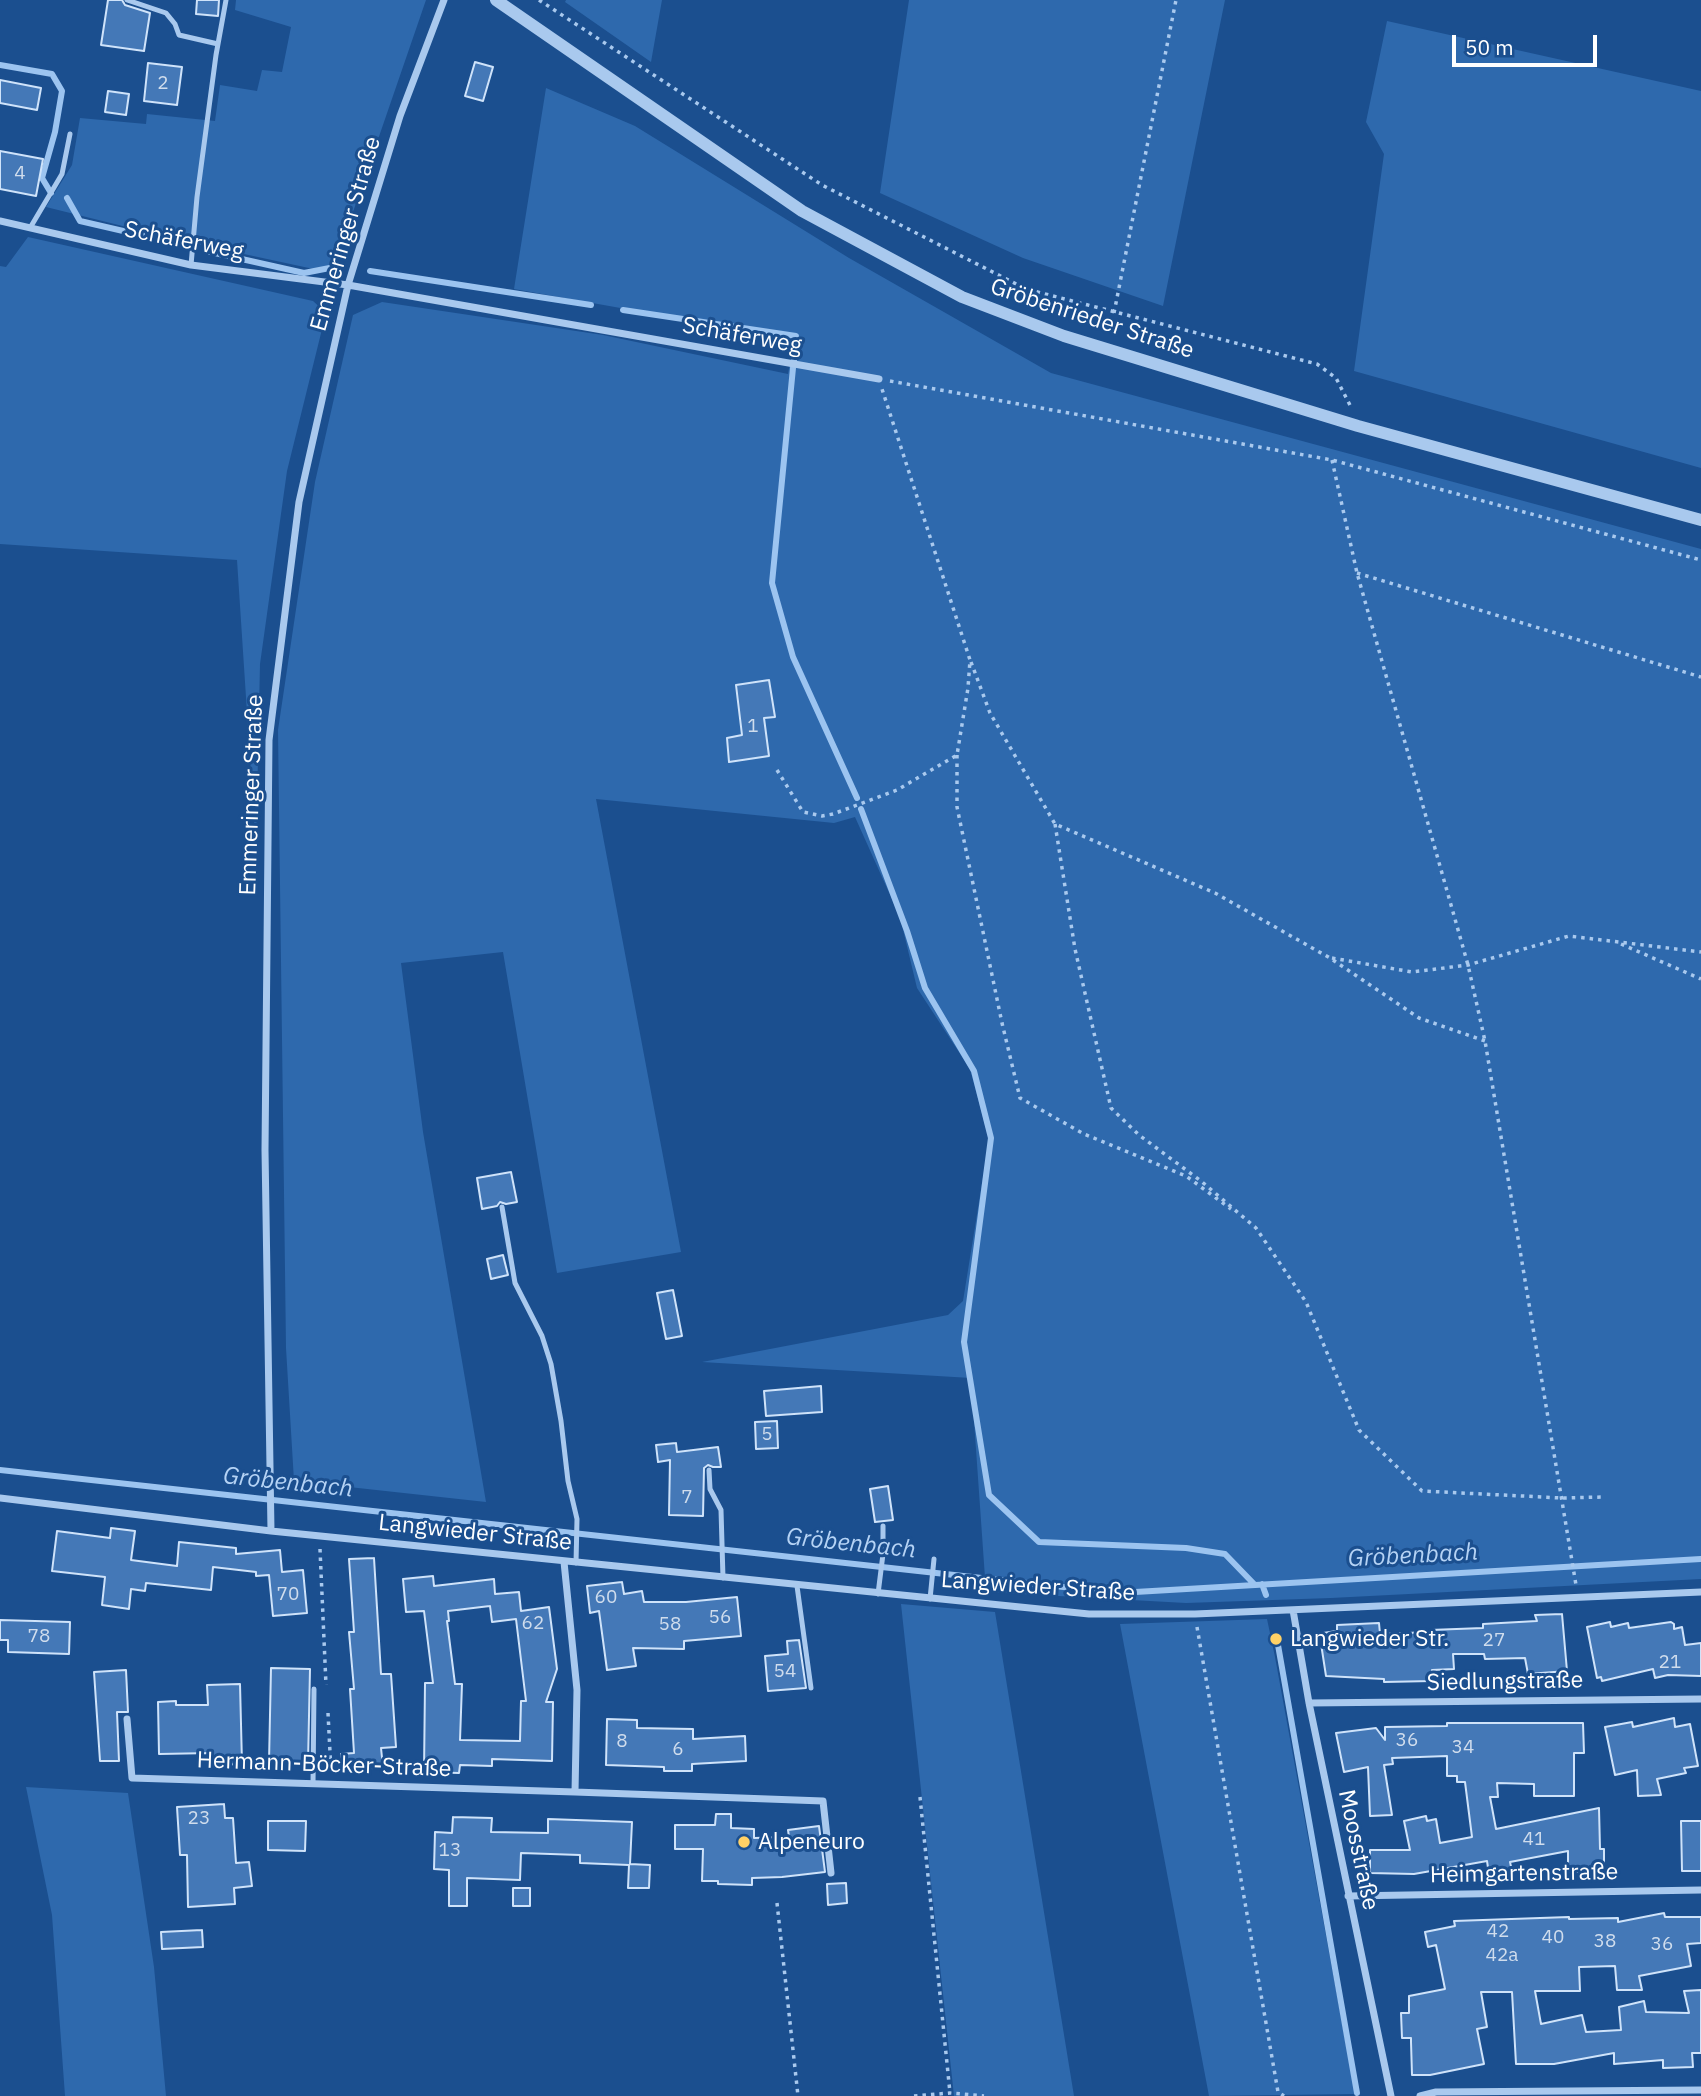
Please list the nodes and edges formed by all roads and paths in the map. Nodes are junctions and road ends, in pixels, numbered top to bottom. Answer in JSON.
{"nodes":[{"id":1,"x":127,"y":0,"type":"edge"},
{"id":2,"x":226,"y":0,"type":"edge"},
{"id":3,"x":444,"y":0,"type":"edge"},
{"id":4,"x":496,"y":0,"type":"edge"},
{"id":5,"x":539,"y":0,"type":"edge"},
{"id":6,"x":1176,"y":0,"type":"edge"},
{"id":7,"x":218,"y":44,"type":"junction"},
{"id":8,"x":70,"y":134,"type":"dead end"},
{"id":9,"x":0,"y":220,"type":"edge"},
{"id":10,"x":30,"y":228,"type":"junction"},
{"id":11,"x":191,"y":265,"type":"junction"},
{"id":12,"x":348,"y":285,"type":"junction"},
{"id":13,"x":1114,"y":313,"type":"junction"},
{"id":14,"x":879,"y":379,"type":"junction"},
{"id":15,"x":1358,"y":426,"type":"junction"},
{"id":16,"x":1332,"y":460,"type":"junction"},
{"id":17,"x":1701,"y":520,"type":"edge"},
{"id":18,"x":1701,"y":561,"type":"edge"},
{"id":19,"x":1357,"y":573,"type":"junction"},
{"id":20,"x":970,"y":660,"type":"junction"},
{"id":21,"x":1701,"y":677,"type":"edge"},
{"id":22,"x":957,"y":755,"type":"junction"},
{"id":23,"x":776,"y":770,"type":"dead end"},
{"id":24,"x":1055,"y":824,"type":"junction"},
{"id":25,"x":1616,"y":942,"type":"junction"},
{"id":26,"x":1701,"y":951,"type":"edge"},
{"id":27,"x":1331,"y":958,"type":"junction"},
{"id":28,"x":1468,"y":965,"type":"junction"},
{"id":29,"x":1701,"y":979,"type":"edge"},
{"id":30,"x":1485,"y":1041,"type":"junction"},
{"id":31,"x":502,"y":1207,"type":"dead end"},
{"id":32,"x":1256,"y":1228,"type":"junction"},
{"id":33,"x":709,"y":1470,"type":"dead end"},
{"id":34,"x":1604,"y":1497,"type":"dead end"},
{"id":35,"x":0,"y":1498,"type":"edge"},
{"id":36,"x":1562,"y":1498,"type":"junction"},
{"id":37,"x":883,"y":1526,"type":"dead end"},
{"id":38,"x":271,"y":1531,"type":"junction"},
{"id":39,"x":319,"y":1536,"type":"junction"},
{"id":40,"x":934,"y":1559,"type":"dead end"},
{"id":41,"x":564,"y":1562,"type":"junction"},
{"id":42,"x":576,"y":1563,"type":"junction"},
{"id":43,"x":1575,"y":1576,"type":"dead end"},
{"id":44,"x":723,"y":1578,"type":"junction"},
{"id":45,"x":797,"y":1586,"type":"junction"},
{"id":46,"x":1701,"y":1592,"type":"edge"},
{"id":47,"x":878,"y":1594,"type":"junction"},
{"id":48,"x":930,"y":1599,"type":"junction"},
{"id":49,"x":1293,"y":1610,"type":"junction"},
{"id":50,"x":1195,"y":1614,"type":"junction"},
{"id":51,"x":1348,"y":1632,"type":"dead end"},
{"id":52,"x":1351,"y":1645,"type":"dead end"},
{"id":53,"x":327,"y":1688,"type":"dead end"},
{"id":54,"x":811,"y":1688,"type":"dead end"},
{"id":55,"x":314,"y":1689,"type":"dead end"},
{"id":56,"x":1701,"y":1699,"type":"edge"},
{"id":57,"x":327,"y":1702,"type":"dead end"},
{"id":58,"x":1309,"y":1703,"type":"junction"},
{"id":59,"x":127,"y":1719,"type":"dead end"},
{"id":60,"x":313,"y":1784,"type":"junction"},
{"id":61,"x":331,"y":1784,"type":"junction"},
{"id":62,"x":575,"y":1792,"type":"junction"},
{"id":63,"x":920,"y":1797,"type":"dead end"},
{"id":64,"x":831,"y":1872,"type":"dead end"},
{"id":65,"x":1701,"y":1890,"type":"edge"},
{"id":66,"x":1348,"y":1896,"type":"junction"},
{"id":67,"x":776,"y":1903,"type":"dead end"},
{"id":68,"x":1701,"y":2090,"type":"edge"},
{"id":69,"x":950,"y":2093,"type":"junction"},
{"id":70,"x":1570,"y":2094,"type":"edge"},
{"id":71,"x":798,"y":2096,"type":"edge"},
{"id":72,"x":914,"y":2096,"type":"edge"},
{"id":73,"x":984,"y":2096,"type":"edge"},
{"id":74,"x":1284,"y":2096,"type":"edge"},
{"id":75,"x":1391,"y":2096,"type":"edge"},
{"id":76,"x":1420,"y":2096,"type":"edge"}],
"edges":[{"from":1,"to":7,"type":"lane"},
{"from":2,"to":7,"type":"lane"},
{"from":3,"to":12,"type":"street","name":"Emmeringer Straße"},
{"from":4,"to":15,"type":"street","name":"Gröbenrieder Straße"},
{"from":5,"to":13,"type":"path"},
{"from":6,"to":13,"type":"path"},
{"from":7,"to":11,"type":"lane"},
{"from":8,"to":10,"type":"lane"},
{"from":9,"to":10,"type":"street","name":"Schäferweg"},
{"from":10,"to":11,"type":"street","name":"Schäferweg"},
{"from":11,"to":12,"type":"street","name":"Schäferweg"},
{"from":12,"to":14,"type":"street","name":"Schäferweg"},
{"from":12,"to":38,"type":"street","name":"Emmeringer Straße"},
{"from":13,"to":15,"type":"path"},
{"from":14,"to":16,"type":"path"},
{"from":14,"to":20,"type":"path"},
{"from":15,"to":17,"type":"street","name":"Gröbenrieder Straße"},
{"from":16,"to":18,"type":"path"},
{"from":16,"to":19,"type":"path"},
{"from":19,"to":21,"type":"path"},
{"from":19,"to":28,"type":"path"},
{"from":20,"to":22,"type":"path"},
{"from":20,"to":24,"type":"path"},
{"from":22,"to":23,"type":"path"},
{"from":22,"to":32,"type":"path"},
{"from":24,"to":27,"type":"path"},
{"from":24,"to":32,"type":"path"},
{"from":25,"to":26,"type":"path"},
{"from":25,"to":28,"type":"path"},
{"from":25,"to":29,"type":"path"},
{"from":27,"to":28,"type":"path"},
{"from":27,"to":30,"type":"path"},
{"from":28,"to":30,"type":"path"},
{"from":30,"to":36,"type":"path"},
{"from":31,"to":42,"type":"lane"},
{"from":32,"to":36,"type":"path"},
{"from":33,"to":44,"type":"lane"},
{"from":34,"to":36,"type":"path"},
{"from":35,"to":38,"type":"street","name":"Langwieder Straße"},
{"from":36,"to":43,"type":"path"},
{"from":37,"to":47,"type":"lane"},
{"from":38,"to":39,"type":"street","name":"Langwieder Straße"},
{"from":39,"to":41,"type":"street","name":"Langwieder Straße"},
{"from":39,"to":53,"type":"path"},
{"from":40,"to":48,"type":"lane"},
{"from":41,"to":42,"type":"street","name":"Langwieder Straße"},
{"from":41,"to":62,"type":"street"},
{"from":42,"to":44,"type":"street","name":"Langwieder Straße"},
{"from":44,"to":45,"type":"street","name":"Langwieder Straße"},
{"from":45,"to":47,"type":"street","name":"Langwieder Straße"},
{"from":45,"to":54,"type":"lane"},
{"from":46,"to":49,"type":"street","name":"Langwieder Straße"},
{"from":47,"to":48,"type":"street","name":"Langwieder Straße"},
{"from":48,"to":50,"type":"street","name":"Langwieder Straße"},
{"from":49,"to":50,"type":"street","name":"Langwieder Straße"},
{"from":49,"to":58,"type":"street","name":"Moosstraße"},
{"from":50,"to":74,"type":"path"},
{"from":51,"to":52,"type":"path"},
{"from":55,"to":60,"type":"lane"},
{"from":56,"to":58,"type":"street","name":"Siedlungstraße"},
{"from":57,"to":61,"type":"path"},
{"from":58,"to":66,"type":"street","name":"Moosstraße"},
{"from":59,"to":60,"type":"street","name":"Hermann-Böcker-Straße"},
{"from":60,"to":61,"type":"street","name":"Hermann-Böcker-Straße"},
{"from":61,"to":62,"type":"street","name":"Hermann-Böcker-Straße"},
{"from":62,"to":64,"type":"street","name":"Hermann-Böcker-Straße"},
{"from":63,"to":69,"type":"path"},
{"from":65,"to":66,"type":"street","name":"Heimgartenstraße"},
{"from":66,"to":75,"type":"street","name":"Moosstraße"},
{"from":67,"to":71,"type":"path"},
{"from":68,"to":70,"type":"street"},
{"from":69,"to":72,"type":"path"},
{"from":69,"to":73,"type":"path"},
{"from":70,"to":76,"type":"street"}]}
